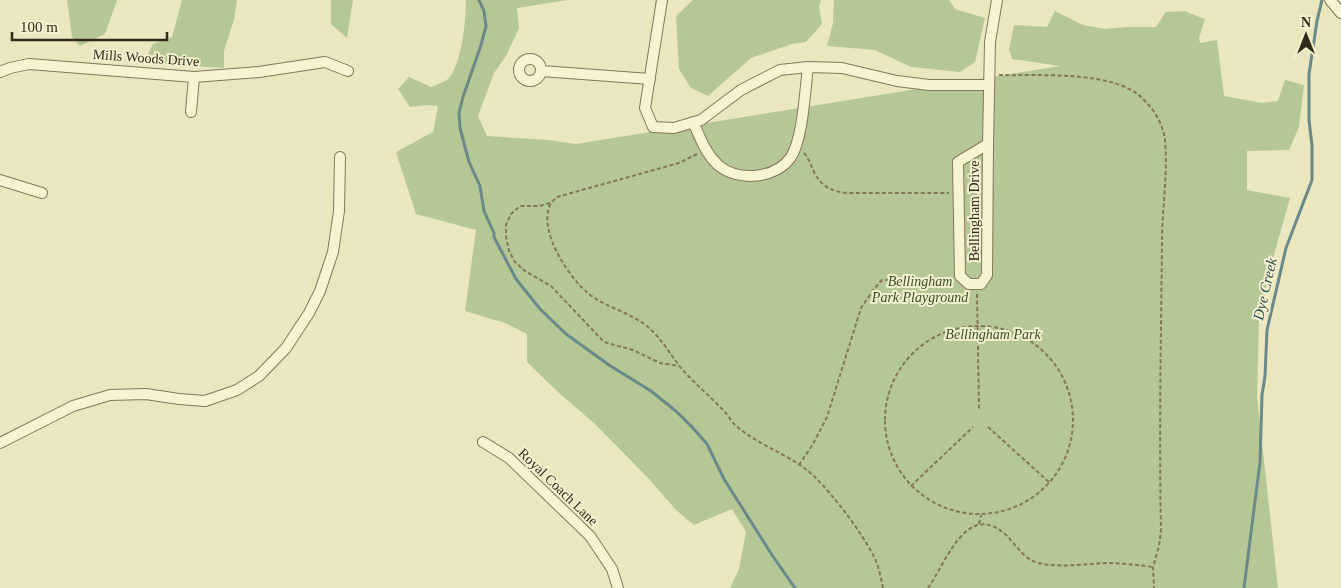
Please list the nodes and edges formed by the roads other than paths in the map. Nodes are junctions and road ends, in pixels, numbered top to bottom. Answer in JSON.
{"nodes":[{"id":1,"x":662,"y":0,"type":"edge"},
{"id":2,"x":997,"y":0,"type":"edge"},
{"id":3,"x":1330,"y":0,"type":"edge"},
{"id":4,"x":1341,"y":13,"type":"edge"},
{"id":5,"x":808,"y":67,"type":"junction"},
{"id":6,"x":541,"y":70,"type":"dead end"},
{"id":7,"x":348,"y":71,"type":"dead end"},
{"id":8,"x":0,"y":72,"type":"edge"},
{"id":9,"x":194,"y":76,"type":"junction"},
{"id":10,"x":650,"y":79,"type":"junction"},
{"id":11,"x":990,"y":80,"type":"junction"},
{"id":12,"x":191,"y":112,"type":"dead end"},
{"id":13,"x":692,"y":122,"type":"junction"},
{"id":14,"x":988,"y":144,"type":"junction"},
{"id":15,"x":340,"y":156,"type":"dead end"},
{"id":16,"x":0,"y":180,"type":"edge"},
{"id":17,"x":42,"y":192,"type":"dead end"},
{"id":18,"x":483,"y":442,"type":"dead end"},
{"id":19,"x":0,"y":443,"type":"edge"},
{"id":20,"x":618,"y":588,"type":"edge"}],
"edges":[{"from":1,"to":10,"type":"street"},
{"from":2,"to":11,"type":"street","name":"Bellingham Drive"},
{"from":3,"to":4,"type":"street"},
{"from":5,"to":11,"type":"street"},
{"from":5,"to":13,"type":"street"},
{"from":5,"to":13,"type":"street"},
{"from":6,"to":10,"type":"street"},
{"from":7,"to":9,"type":"street","name":"Mills Woods Drive"},
{"from":8,"to":9,"type":"street","name":"Mills Woods Drive"},
{"from":9,"to":12,"type":"street"},
{"from":10,"to":13,"type":"street"},
{"from":11,"to":14,"type":"street","name":"Bellingham Drive"},
{"from":14,"to":14,"type":"street","name":"Bellingham Drive"},
{"from":15,"to":19,"type":"street"},
{"from":16,"to":17,"type":"street"},
{"from":18,"to":20,"type":"street","name":"Royal Coach Lane"}]}
